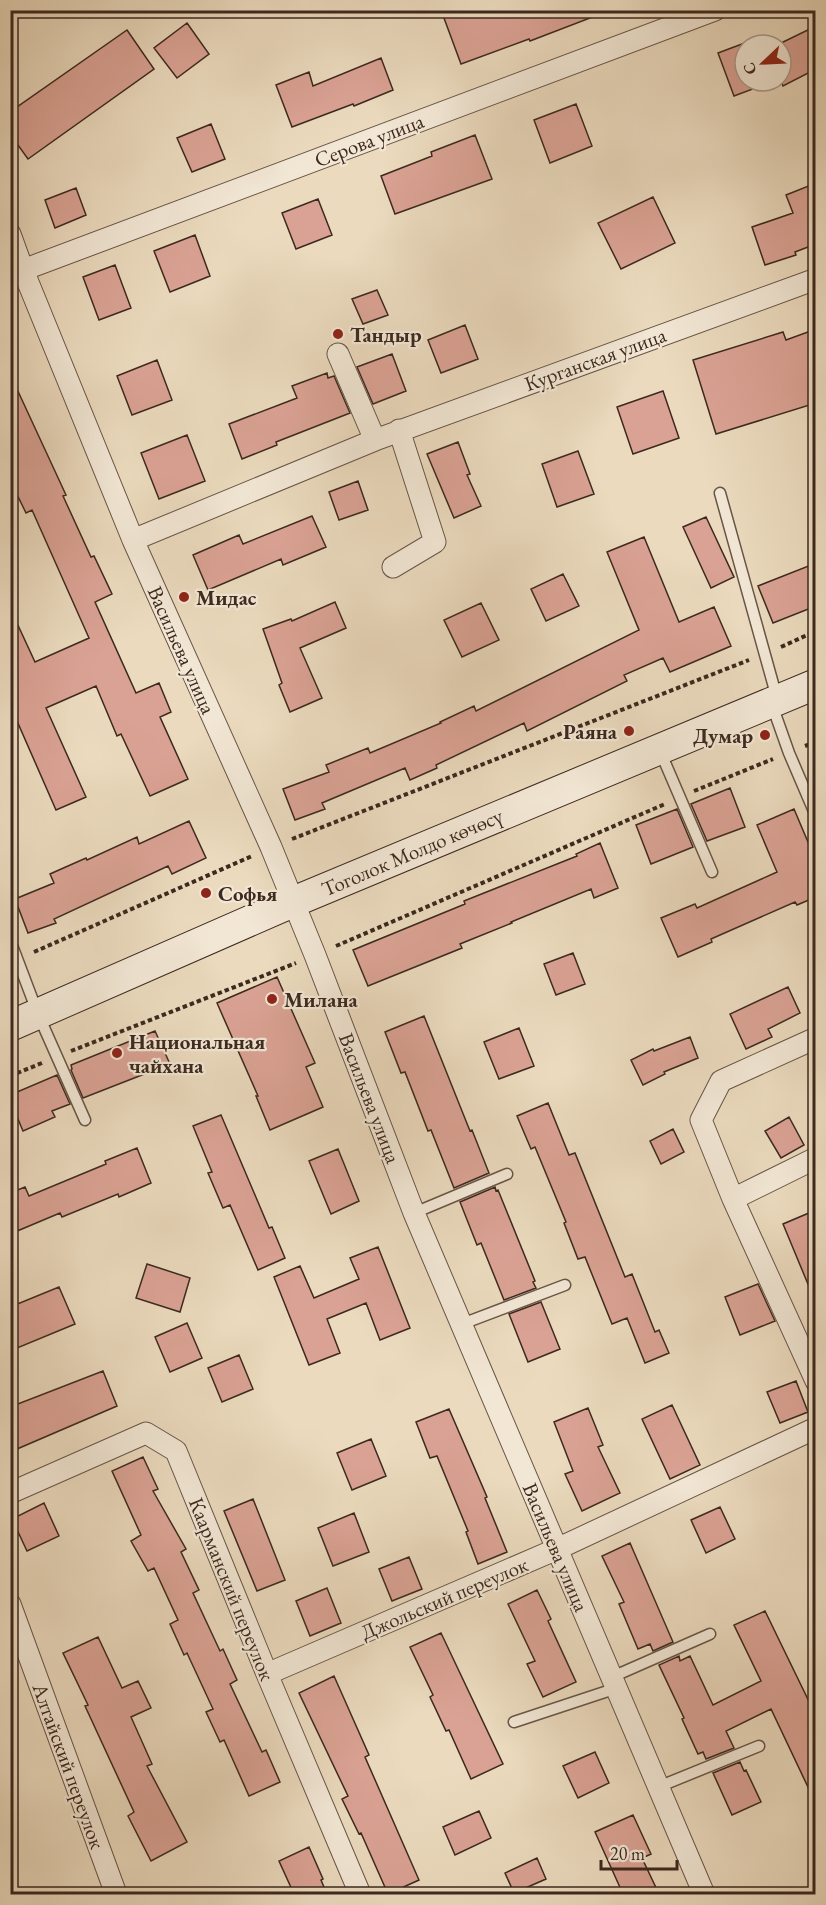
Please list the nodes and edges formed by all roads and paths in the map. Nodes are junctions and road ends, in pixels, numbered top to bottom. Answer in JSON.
{"nodes":[{"id":1,"x":715,"y":10,"type":"edge"},
{"id":2,"x":10,"y":234,"type":"edge"},
{"id":3,"x":23,"y":270,"type":"junction"},
{"id":4,"x":816,"y":279,"type":"edge"},
{"id":5,"x":338,"y":354,"type":"dead end"},
{"id":6,"x":399,"y":430,"type":"junction"},
{"id":7,"x":375,"y":440,"type":"junction"},
{"id":8,"x":720,"y":493,"type":"dead end"},
{"id":9,"x":133,"y":540,"type":"junction"},
{"id":10,"x":393,"y":567,"type":"dead end"},
{"id":11,"x":816,"y":631,"type":"edge"},
{"id":12,"x":766,"y":653,"type":"junction"},
{"id":13,"x":816,"y":684,"type":"edge"},
{"id":14,"x":775,"y":701,"type":"junction"},
{"id":15,"x":816,"y":742,"type":"edge"},
{"id":16,"x":659,"y":748,"type":"junction"},
{"id":17,"x":789,"y":753,"type":"junction"},
{"id":18,"x":680,"y":797,"type":"junction"},
{"id":19,"x":816,"y":816,"type":"edge"},
{"id":20,"x":270,"y":847,"type":"junction"},
{"id":21,"x":712,"y":872,"type":"dead end"},
{"id":22,"x":293,"y":902,"type":"junction"},
{"id":23,"x":10,"y":940,"type":"edge"},
{"id":24,"x":315,"y":955,"type":"junction"},
{"id":25,"x":18,"y":959,"type":"junction"},
{"id":26,"x":38,"y":1014,"type":"junction"},
{"id":27,"x":10,"y":1026,"type":"edge"},
{"id":28,"x":816,"y":1038,"type":"edge"},
{"id":29,"x":57,"y":1056,"type":"junction"},
{"id":30,"x":10,"y":1076,"type":"edge"},
{"id":31,"x":85,"y":1120,"type":"dead end"},
{"id":32,"x":816,"y":1158,"type":"edge"},
{"id":33,"x":507,"y":1174,"type":"dead end"},
{"id":34,"x":733,"y":1199,"type":"junction"},
{"id":35,"x":414,"y":1213,"type":"junction"},
{"id":36,"x":565,"y":1285,"type":"dead end"},
{"id":37,"x":462,"y":1324,"type":"junction"},
{"id":38,"x":816,"y":1381,"type":"edge"},
{"id":39,"x":816,"y":1428,"type":"edge"},
{"id":40,"x":10,"y":1493,"type":"edge"},
{"id":41,"x":557,"y":1549,"type":"junction"},
{"id":42,"x":10,"y":1604,"type":"edge"},
{"id":43,"x":710,"y":1634,"type":"dead end"},
{"id":44,"x":267,"y":1674,"type":"junction"},
{"id":45,"x":614,"y":1683,"type":"junction"},
{"id":46,"x":514,"y":1722,"type":"dead end"},
{"id":47,"x":759,"y":1746,"type":"dead end"},
{"id":48,"x":658,"y":1787,"type":"junction"},
{"id":49,"x":116,"y":1894,"type":"edge"},
{"id":50,"x":360,"y":1894,"type":"edge"},
{"id":51,"x":704,"y":1894,"type":"edge"}],
"edges":[{"from":1,"to":3,"type":"street","name":"Серова улица"},
{"from":2,"to":3,"type":"street","name":"Васильева улица"},
{"from":3,"to":9,"type":"street","name":"Васильева улица"},
{"from":4,"to":6,"type":"street","name":"Курганская улица"},
{"from":5,"to":7,"type":"street"},
{"from":6,"to":7,"type":"street","name":"Курганская улица"},
{"from":6,"to":10,"type":"street"},
{"from":7,"to":9,"type":"street","name":"Курганская улица"},
{"from":8,"to":12,"type":"lane"},
{"from":9,"to":20,"type":"street","name":"Васильева улица"},
{"from":11,"to":12,"type":"path"},
{"from":12,"to":14,"type":"lane"},
{"from":12,"to":20,"type":"path"},
{"from":13,"to":14,"type":"main road","name":"Тоголок Молдо көчөсү"},
{"from":14,"to":16,"type":"main road","name":"Тоголок Молдо көчөсү"},
{"from":14,"to":17,"type":"lane"},
{"from":15,"to":17,"type":"path"},
{"from":16,"to":18,"type":"lane"},
{"from":16,"to":22,"type":"main road","name":"Тоголок Молдо көчөсү"},
{"from":17,"to":18,"type":"path"},
{"from":17,"to":19,"type":"lane"},
{"from":18,"to":21,"type":"lane"},
{"from":18,"to":24,"type":"path"},
{"from":20,"to":22,"type":"street","name":"Васильева улица"},
{"from":20,"to":25,"type":"path"},
{"from":22,"to":24,"type":"street","name":"Васильева улица"},
{"from":22,"to":26,"type":"main road","name":"Тоголок Молдо көчөсү"},
{"from":23,"to":25,"type":"lane"},
{"from":24,"to":29,"type":"path"},
{"from":24,"to":35,"type":"street","name":"Васильева улица"},
{"from":25,"to":26,"type":"lane"},
{"from":26,"to":27,"type":"main road","name":"Тоголок Молдо көчөсү"},
{"from":26,"to":29,"type":"lane"},
{"from":28,"to":34,"type":"street"},
{"from":29,"to":30,"type":"path"},
{"from":29,"to":31,"type":"lane"},
{"from":32,"to":34,"type":"street"},
{"from":33,"to":35,"type":"lane"},
{"from":34,"to":38,"type":"street"},
{"from":35,"to":37,"type":"street","name":"Васильева улица"},
{"from":36,"to":37,"type":"lane"},
{"from":37,"to":41,"type":"street","name":"Васильева улица"},
{"from":39,"to":41,"type":"street","name":"Джольский переулок"},
{"from":40,"to":44,"type":"street","name":"Каарманский переулок"},
{"from":41,"to":44,"type":"street","name":"Джольский переулок"},
{"from":41,"to":45,"type":"street","name":"Васильева улица"},
{"from":42,"to":49,"type":"street","name":"Алтайский переулок"},
{"from":43,"to":45,"type":"lane"},
{"from":44,"to":50,"type":"street","name":"Каарманский переулок"},
{"from":45,"to":46,"type":"lane"},
{"from":45,"to":48,"type":"street","name":"Васильева улица"},
{"from":47,"to":48,"type":"lane"},
{"from":48,"to":51,"type":"street","name":"Васильева улица"}]}
